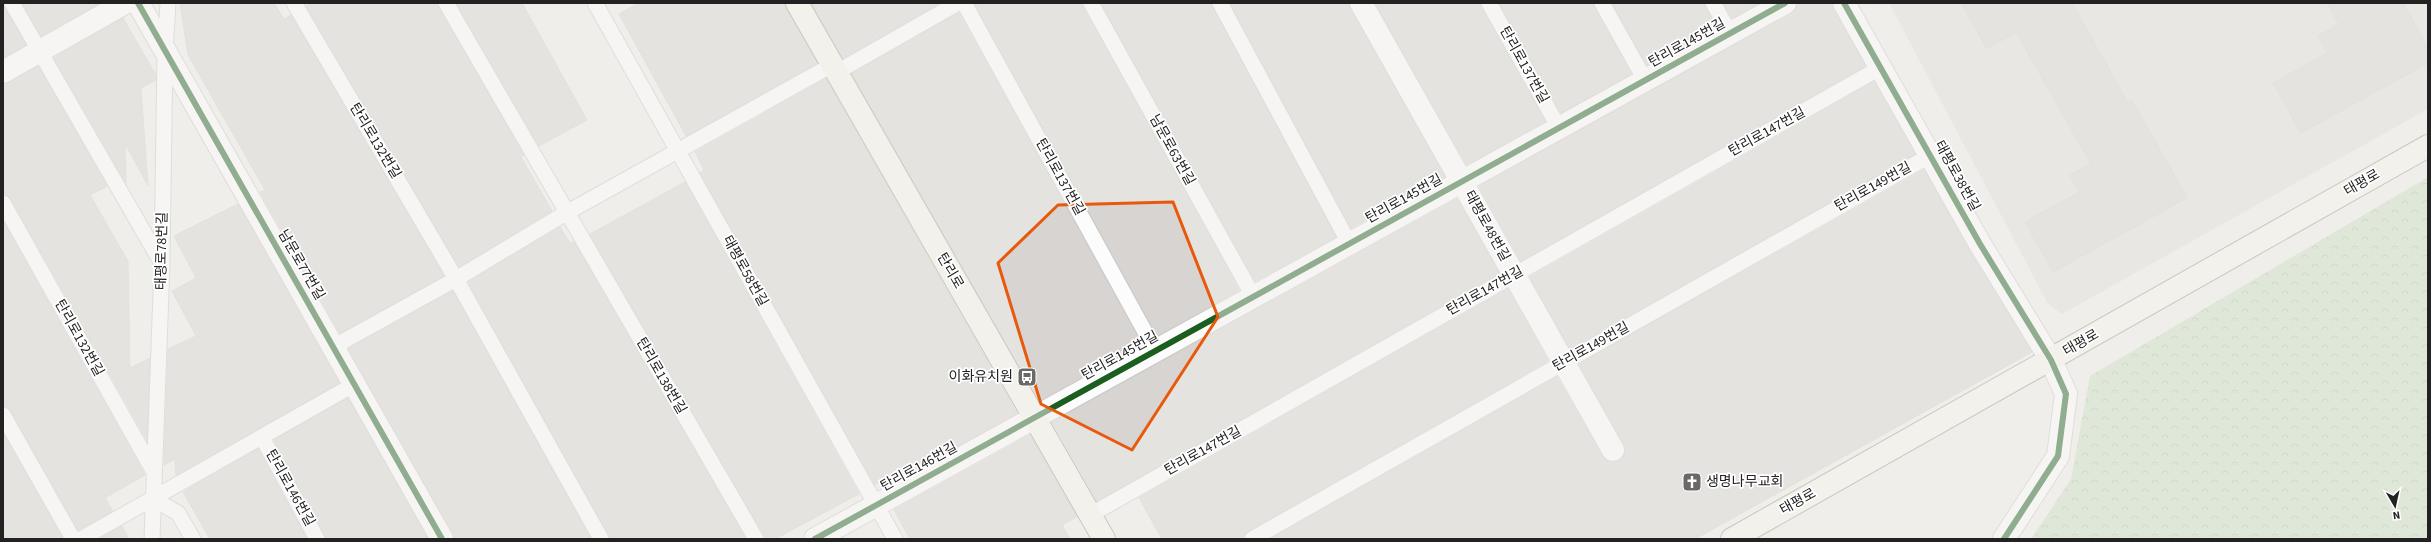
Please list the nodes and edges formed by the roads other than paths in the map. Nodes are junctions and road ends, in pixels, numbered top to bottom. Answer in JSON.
{"nodes":[{"id":1,"x":12,"y":3,"type":"edge"},
{"id":2,"x":125,"y":3,"type":"edge"},
{"id":3,"x":138,"y":3,"type":"edge"},
{"id":4,"x":168,"y":3,"type":"edge"},
{"id":5,"x":294,"y":3,"type":"edge"},
{"id":6,"x":446,"y":3,"type":"edge"},
{"id":7,"x":595,"y":3,"type":"edge"},
{"id":8,"x":797,"y":3,"type":"edge"},
{"id":9,"x":958,"y":3,"type":"edge"},
{"id":10,"x":964,"y":3,"type":"edge"},
{"id":11,"x":1091,"y":3,"type":"edge"},
{"id":12,"x":1220,"y":3,"type":"edge"},
{"id":13,"x":1361,"y":3,"type":"edge"},
{"id":14,"x":1489,"y":3,"type":"edge"},
{"id":15,"x":1602,"y":3,"type":"edge"},
{"id":16,"x":1713,"y":3,"type":"edge"},
{"id":17,"x":1785,"y":3,"type":"edge"},
{"id":18,"x":1844,"y":3,"type":"edge"},
{"id":19,"x":1730,"y":33,"type":"junction"},
{"id":20,"x":165,"y":50,"type":"junction"},
{"id":21,"x":40,"y":51,"type":"junction"},
{"id":22,"x":834,"y":68,"type":"junction"},
{"id":23,"x":1880,"y":68,"type":"junction"},
{"id":24,"x":3,"y":72,"type":"edge"},
{"id":25,"x":1646,"y":80,"type":"junction"},
{"id":26,"x":1559,"y":128,"type":"junction"},
{"id":27,"x":2428,"y":146,"type":"edge"},
{"id":28,"x":677,"y":151,"type":"junction"},
{"id":29,"x":1931,"y":155,"type":"junction"},
{"id":30,"x":1461,"y":181,"type":"junction"},
{"id":31,"x":3,"y":203,"type":"edge"},
{"id":32,"x":566,"y":213,"type":"junction"},
{"id":33,"x":1349,"y":243,"type":"junction"},
{"id":34,"x":162,"y":264,"type":"junction"},
{"id":35,"x":1514,"y":275,"type":"junction"},
{"id":36,"x":456,"y":279,"type":"junction"},
{"id":37,"x":1253,"y":296,"type":"junction"},
{"id":38,"x":334,"y":347,"type":"junction"},
{"id":39,"x":1155,"y":350,"type":"junction"},
{"id":40,"x":2051,"y":360,"type":"junction"},
{"id":41,"x":1564,"y":362,"type":"junction"},
{"id":42,"x":355,"y":384,"type":"junction"},
{"id":43,"x":3,"y":415,"type":"edge"},
{"id":44,"x":1034,"y":417,"type":"junction"},
{"id":45,"x":262,"y":437,"type":"junction"},
{"id":46,"x":1613,"y":450,"type":"dead end"},
{"id":47,"x":155,"y":473,"type":"junction"},
{"id":48,"x":153,"y":499,"type":"junction"},
{"id":49,"x":876,"y":505,"type":"junction"},
{"id":50,"x":1090,"y":515,"type":"junction"},
{"id":51,"x":73,"y":539,"type":"edge"},
{"id":52,"x":82,"y":539,"type":"edge"},
{"id":53,"x":152,"y":539,"type":"edge"},
{"id":54,"x":192,"y":539,"type":"edge"},
{"id":55,"x":317,"y":539,"type":"edge"},
{"id":56,"x":442,"y":539,"type":"edge"},
{"id":57,"x":601,"y":539,"type":"edge"},
{"id":58,"x":756,"y":539,"type":"edge"},
{"id":59,"x":815,"y":539,"type":"edge"},
{"id":60,"x":895,"y":539,"type":"edge"},
{"id":61,"x":1104,"y":539,"type":"edge"},
{"id":62,"x":1252,"y":539,"type":"edge"},
{"id":63,"x":1732,"y":539,"type":"edge"},
{"id":64,"x":2004,"y":539,"type":"edge"}],
"edges":[{"from":1,"to":21,"type":"lane"},
{"from":2,"to":21,"type":"street"},
{"from":3,"to":20,"type":"street","name":"남문로77번길"},
{"from":4,"to":20,"type":"lane","name":"태평로78번길"},
{"from":5,"to":36,"type":"lane","name":"탄리로132번길"},
{"from":6,"to":32,"type":"lane"},
{"from":7,"to":28,"type":"lane","name":"태평로58번길"},
{"from":8,"to":22,"type":"main road","name":"탄리로"},
{"from":9,"to":22,"type":"lane"},
{"from":10,"to":39,"type":"lane","name":"탄리로137번길"},
{"from":11,"to":37,"type":"lane","name":"남문로63번길"},
{"from":12,"to":33,"type":"lane"},
{"from":13,"to":30,"type":"street","name":"태평로48번길"},
{"from":14,"to":26,"type":"lane","name":"탄리로137번길"},
{"from":15,"to":25,"type":"lane"},
{"from":16,"to":19,"type":"lane"},
{"from":17,"to":19,"type":"street","name":"탄리로145번길"},
{"from":18,"to":23,"type":"street","name":"태평로38번길"},
{"from":19,"to":25,"type":"street","name":"탄리로145번길"},
{"from":20,"to":34,"type":"lane","name":"태평로78번길"},
{"from":20,"to":38,"type":"street","name":"남문로77번길"},
{"from":21,"to":24,"type":"street"},
{"from":21,"to":34,"type":"lane"},
{"from":22,"to":28,"type":"lane"},
{"from":22,"to":44,"type":"main road","name":"탄리로"},
{"from":23,"to":29,"type":"street","name":"태평로38번길"},
{"from":23,"to":35,"type":"lane","name":"탄리로147번길"},
{"from":25,"to":26,"type":"street","name":"탄리로145번길"},
{"from":26,"to":30,"type":"street","name":"탄리로145번길"},
{"from":27,"to":40,"type":"main road","name":"태평로"},
{"from":28,"to":32,"type":"lane"},
{"from":28,"to":49,"type":"lane","name":"태평로58번길"},
{"from":29,"to":40,"type":"street","name":"태평로38번길"},
{"from":29,"to":41,"type":"lane","name":"탄리로149번길"},
{"from":30,"to":33,"type":"street","name":"탄리로145번길"},
{"from":30,"to":35,"type":"street","name":"태평로48번길"},
{"from":31,"to":47,"type":"lane","name":"탄리로132번길"},
{"from":32,"to":36,"type":"lane"},
{"from":32,"to":58,"type":"lane","name":"탄리로138번길"},
{"from":33,"to":37,"type":"street","name":"탄리로145번길"},
{"from":34,"to":47,"type":"lane","name":"태평로78번길"},
{"from":35,"to":41,"type":"street","name":"태평로48번길"},
{"from":35,"to":50,"type":"lane","name":"탄리로147번길"},
{"from":36,"to":38,"type":"lane"},
{"from":36,"to":57,"type":"lane"},
{"from":37,"to":39,"type":"street","name":"탄리로145번길"},
{"from":38,"to":42,"type":"street","name":"남문로77번길"},
{"from":39,"to":44,"type":"street","name":"탄리로145번길"},
{"from":40,"to":63,"type":"main road","name":"태평로"},
{"from":40,"to":64,"type":"street","name":"태평로38번길"},
{"from":41,"to":46,"type":"street","name":"태평로48번길"},
{"from":41,"to":62,"type":"lane","name":"탄리로149번길"},
{"from":42,"to":45,"type":"lane"},
{"from":42,"to":56,"type":"street","name":"남문로77번길"},
{"from":43,"to":51,"type":"lane"},
{"from":44,"to":49,"type":"street","name":"탄리로146번길"},
{"from":44,"to":50,"type":"main road","name":"탄리로"},
{"from":45,"to":48,"type":"lane"},
{"from":45,"to":55,"type":"lane","name":"탄리로146번길"},
{"from":47,"to":48,"type":"lane","name":"태평로78번길"},
{"from":48,"to":52,"type":"lane"},
{"from":48,"to":53,"type":"lane","name":"태평로78번길"},
{"from":48,"to":54,"type":"lane"},
{"from":49,"to":59,"type":"street","name":"탄리로146번길"},
{"from":49,"to":60,"type":"lane","name":"태평로58번길"},
{"from":50,"to":61,"type":"main road","name":"탄리로"}]}
